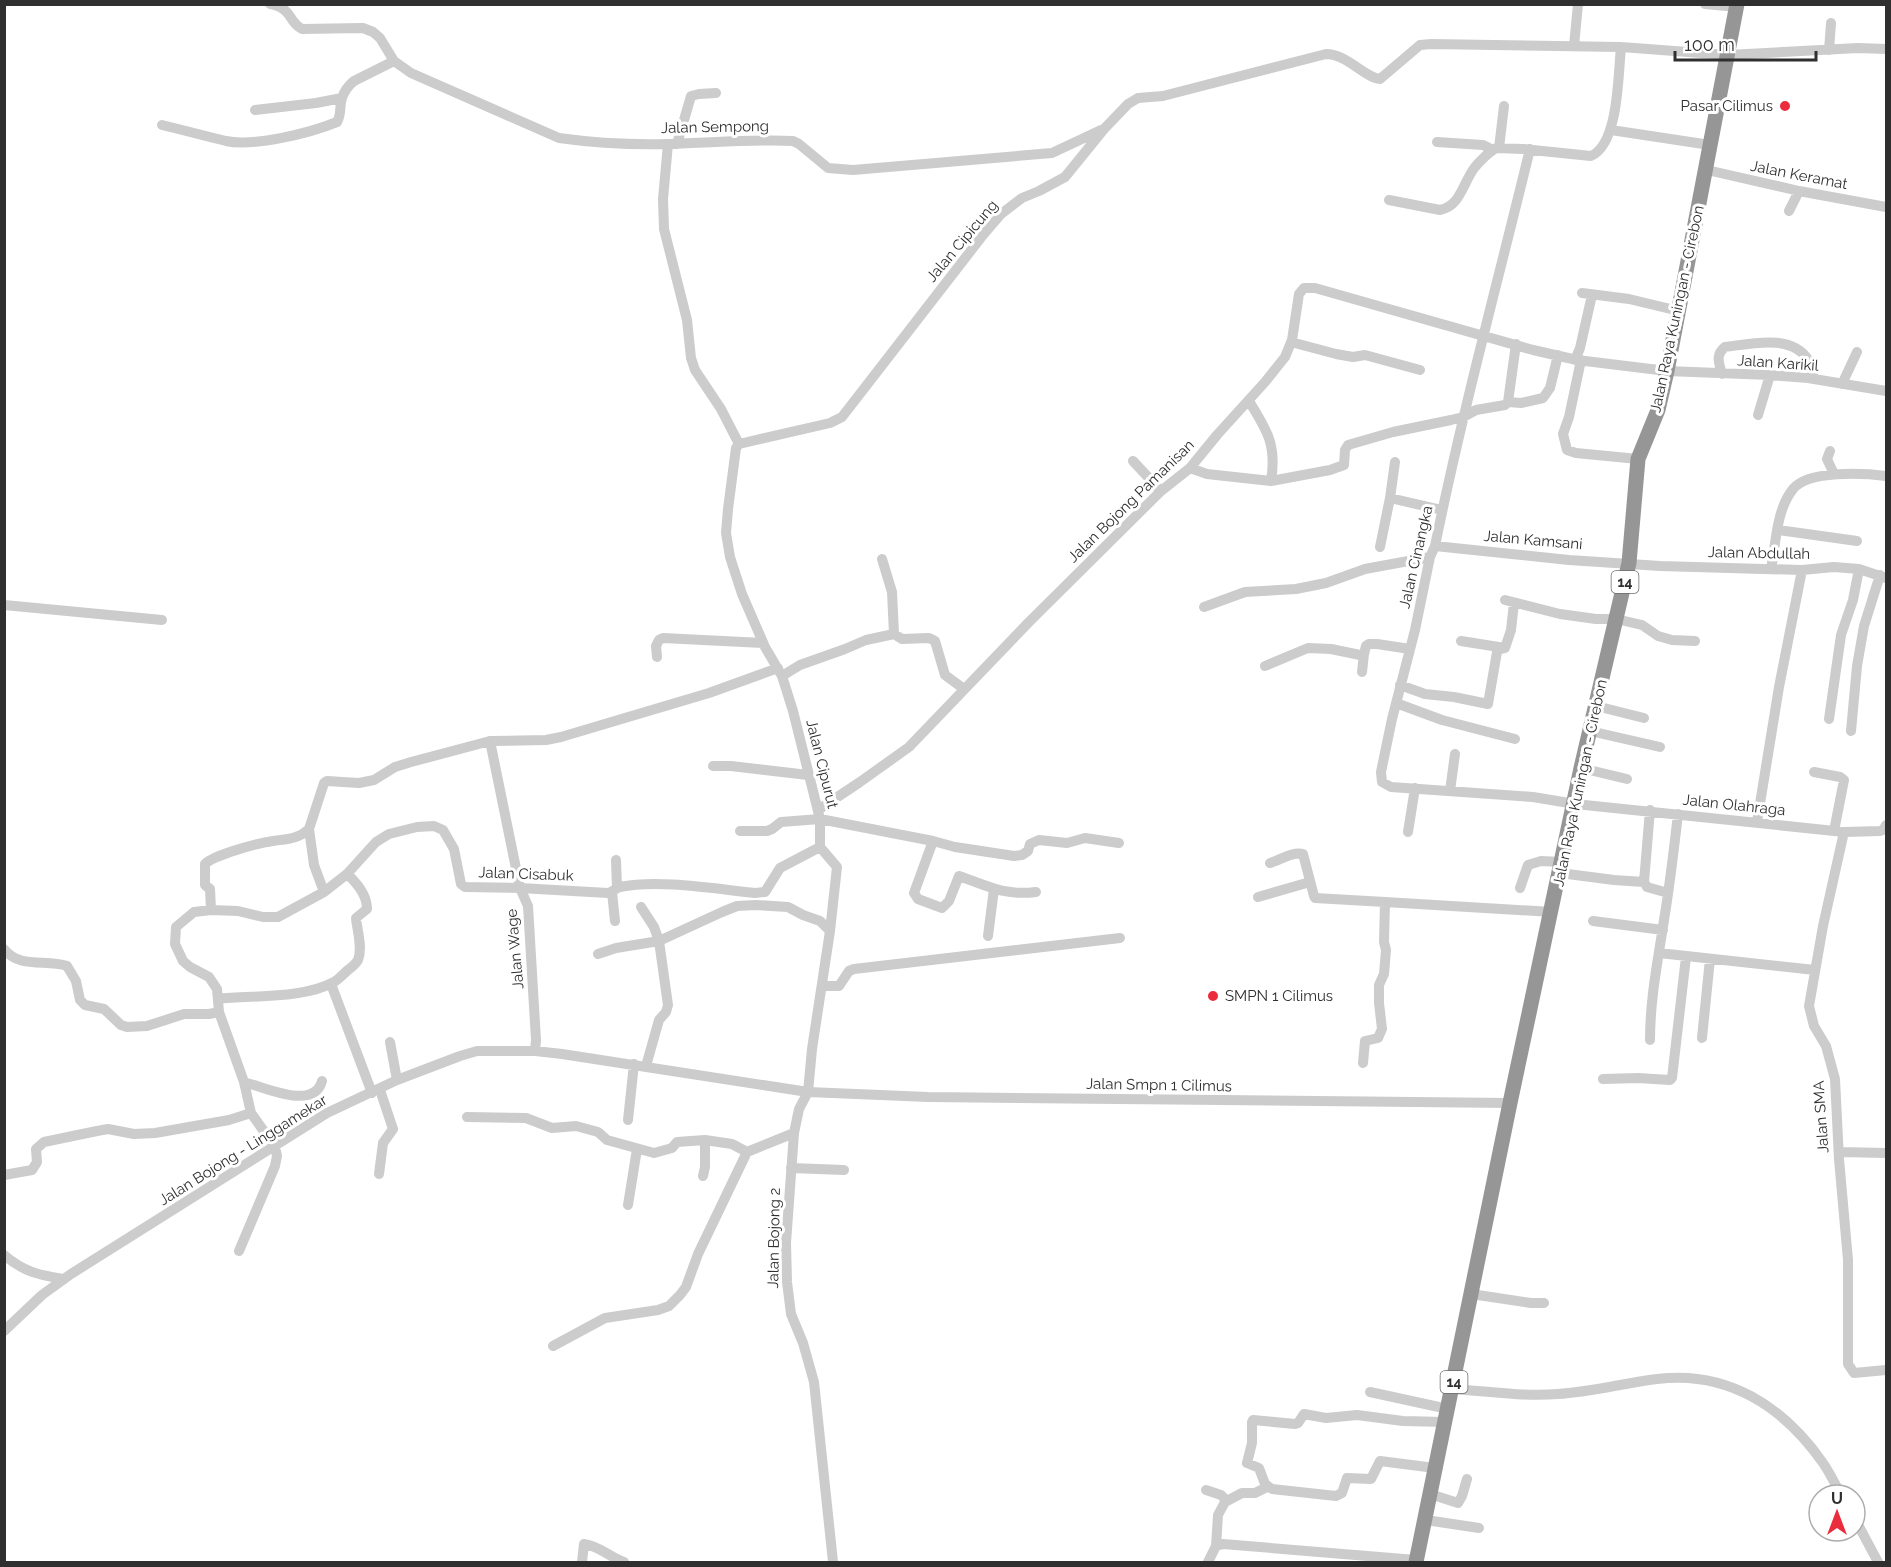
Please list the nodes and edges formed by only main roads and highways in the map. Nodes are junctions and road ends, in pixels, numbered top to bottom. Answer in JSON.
{"nodes":[{"id":1,"x":1737,"y":6,"type":"edge"},
{"id":2,"x":1416,"y":1561,"type":"edge"}],
"edges":[{"from":1,"to":2,"type":"highway","name":"Jalan Raya Kuningan - Cirebon","number":"14"}]}
